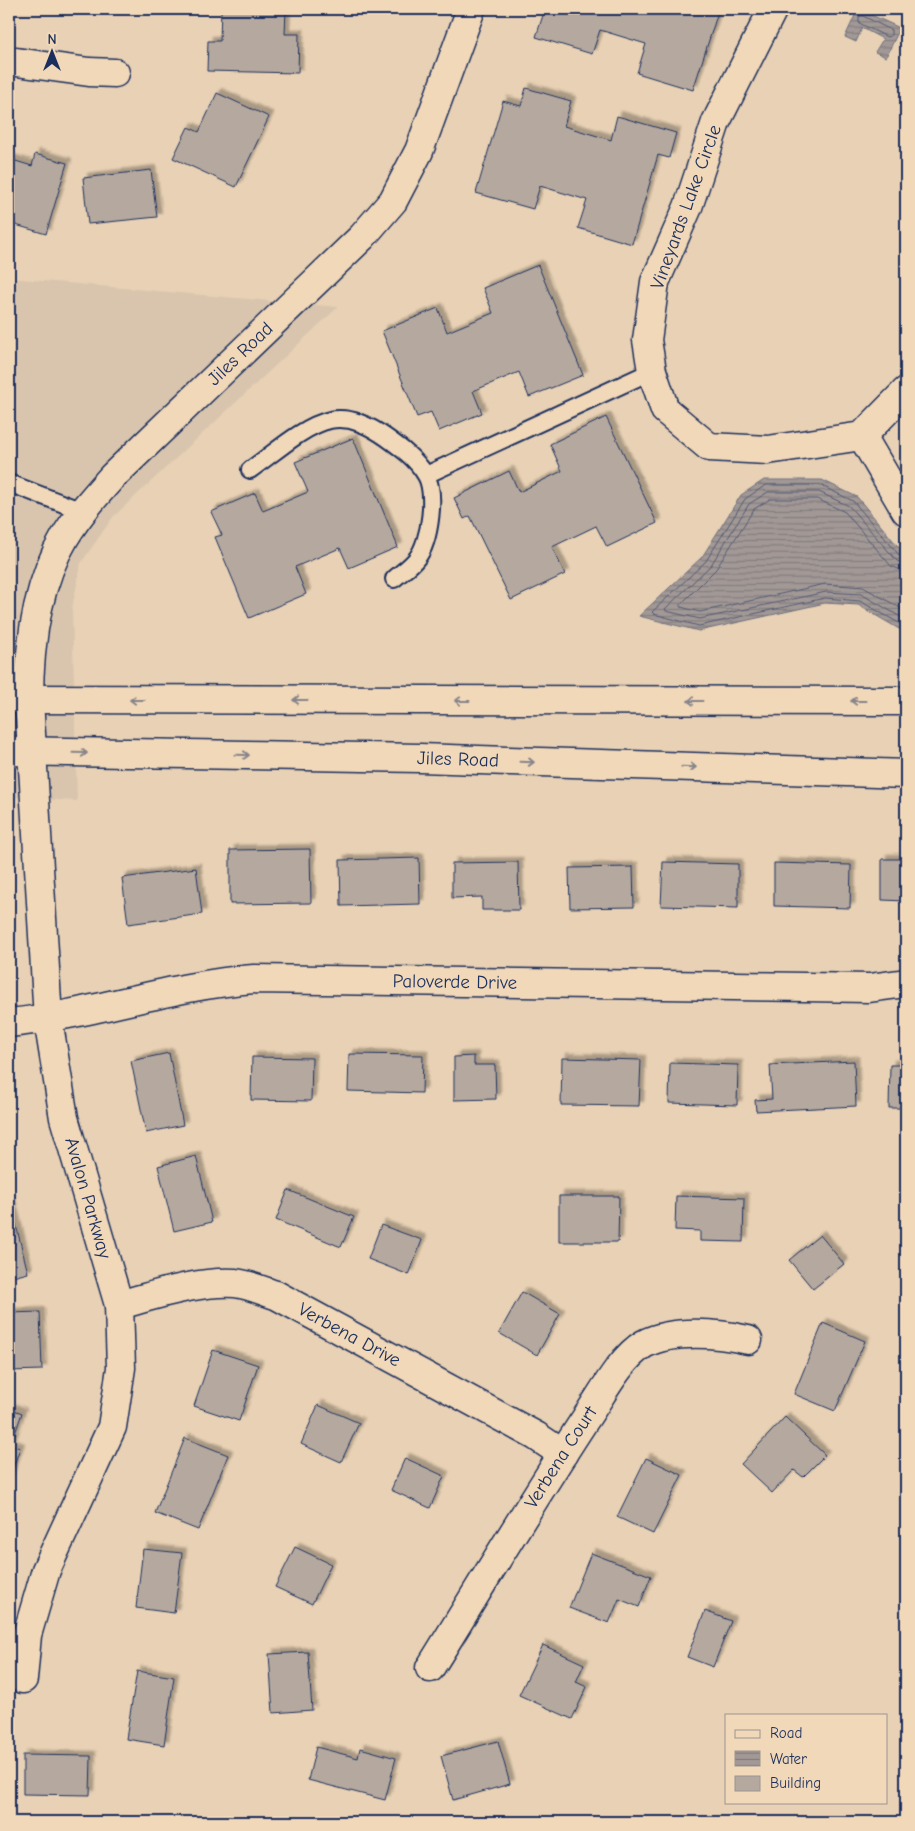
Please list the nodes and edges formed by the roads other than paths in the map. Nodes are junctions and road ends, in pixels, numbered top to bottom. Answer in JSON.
{"nodes":[{"id":1,"x":471,"y":9,"type":"edge"},
{"id":2,"x":773,"y":9,"type":"edge"},
{"id":3,"x":9,"y":61,"type":"edge"},
{"id":4,"x":115,"y":73,"type":"dead end"},
{"id":5,"x":652,"y":371,"type":"junction"},
{"id":6,"x":906,"y":391,"type":"edge"},
{"id":7,"x":862,"y":436,"type":"junction"},
{"id":8,"x":250,"y":470,"type":"dead end"},
{"id":9,"x":426,"y":475,"type":"junction"},
{"id":10,"x":11,"y":487,"type":"edge"},
{"id":11,"x":82,"y":511,"type":"junction"},
{"id":12,"x":906,"y":511,"type":"edge"},
{"id":13,"x":394,"y":579,"type":"dead end"},
{"id":14,"x":19,"y":699,"type":"edge"},
{"id":15,"x":906,"y":701,"type":"edge"},
{"id":16,"x":20,"y":752,"type":"edge"},
{"id":17,"x":906,"y":774,"type":"edge"},
{"id":18,"x":906,"y":983,"type":"edge"},
{"id":19,"x":48,"y":1019,"type":"junction"},
{"id":20,"x":9,"y":1023,"type":"edge"},
{"id":21,"x":119,"y":1305,"type":"junction"},
{"id":22,"x":748,"y":1340,"type":"dead end"},
{"id":23,"x":563,"y":1454,"type":"junction"},
{"id":24,"x":430,"y":1668,"type":"dead end"},
{"id":25,"x":23,"y":1679,"type":"dead end"}],
"edges":[{"from":1,"to":11,"type":"street","name":"Jiles Road"},
{"from":2,"to":5,"type":"street","name":"Vineyards Lake Circle"},
{"from":3,"to":4,"type":"street"},
{"from":5,"to":7,"type":"street","name":"Vineyards Lake Circle"},
{"from":5,"to":9,"type":"lane"},
{"from":6,"to":7,"type":"street"},
{"from":7,"to":12,"type":"street"},
{"from":8,"to":9,"type":"lane"},
{"from":9,"to":13,"type":"lane"},
{"from":10,"to":11,"type":"lane"},
{"from":11,"to":14,"type":"street","name":"Jiles Road"},
{"from":15,"to":14,"type":"street","one_way":true},
{"from":14,"to":16,"type":"street","name":"Avalon Parkway"},
{"from":16,"to":17,"type":"street","name":"Jiles Road","one_way":true},
{"from":16,"to":19,"type":"street","name":"Avalon Parkway"},
{"from":18,"to":19,"type":"street","name":"Paloverde Drive"},
{"from":19,"to":20,"type":"street","name":"Paloverde Drive"},
{"from":19,"to":21,"type":"street","name":"Avalon Parkway"},
{"from":21,"to":23,"type":"street","name":"Verbena Drive"},
{"from":21,"to":25,"type":"street","name":"Avalon Parkway"},
{"from":22,"to":23,"type":"street","name":"Verbena Court"},
{"from":23,"to":24,"type":"street","name":"Verbena Court"}]}
